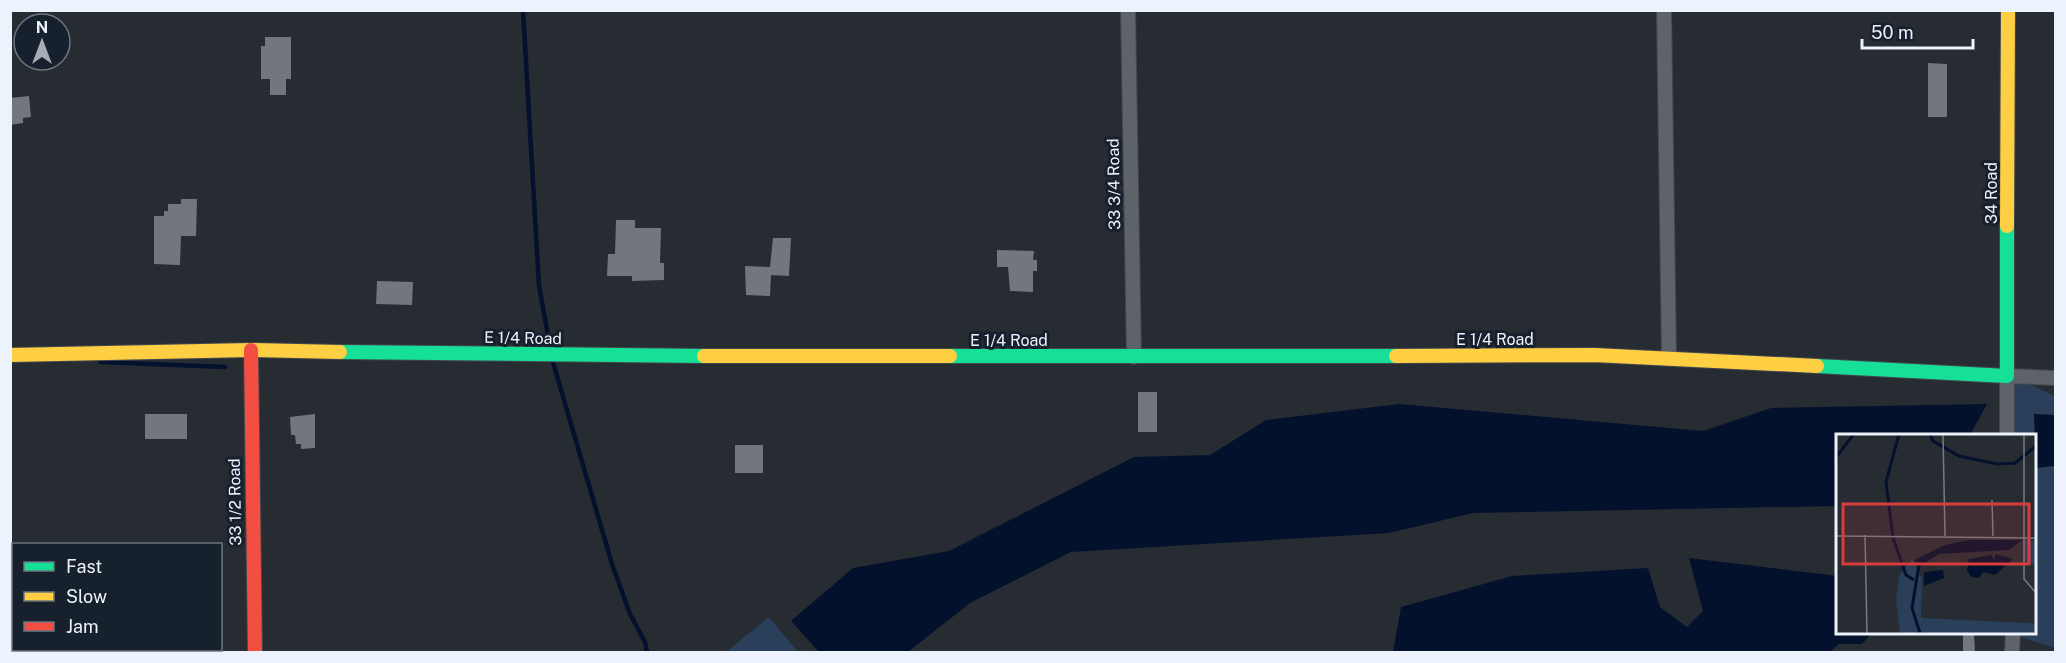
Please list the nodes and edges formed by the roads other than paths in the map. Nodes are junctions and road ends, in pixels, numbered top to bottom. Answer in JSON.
{"nodes":[{"id":1,"x":1128,"y":10,"type":"edge"},
{"id":2,"x":1664,"y":10,"type":"edge"},
{"id":3,"x":2008,"y":10,"type":"edge"},
{"id":4,"x":251,"y":350,"type":"junction"},
{"id":5,"x":10,"y":355,"type":"edge"},
{"id":6,"x":1134,"y":357,"type":"junction"},
{"id":7,"x":1669,"y":359,"type":"junction"},
{"id":8,"x":2007,"y":376,"type":"junction"},
{"id":9,"x":2055,"y":378,"type":"edge"},
{"id":10,"x":2007,"y":434,"type":"edge"},
{"id":11,"x":2013,"y":633,"type":"edge"},
{"id":12,"x":255,"y":652,"type":"edge"},
{"id":13,"x":2012,"y":652,"type":"edge"}],
"edges":[{"from":1,"to":6,"type":"street","name":"33 3/4 Road"},
{"from":2,"to":7,"type":"street"},
{"from":3,"to":8,"type":"street","name":"34 Road"},
{"from":4,"to":5,"type":"street","name":"E 1/4 Road"},
{"from":4,"to":6,"type":"street","name":"E 1/4 Road"},
{"from":4,"to":12,"type":"street","name":"33 1/2 Road"},
{"from":6,"to":7,"type":"street","name":"E 1/4 Road"},
{"from":7,"to":8,"type":"street","name":"E 1/4 Road"},
{"from":8,"to":9,"type":"street"},
{"from":8,"to":10,"type":"street"},
{"from":11,"to":13,"type":"street"}]}
